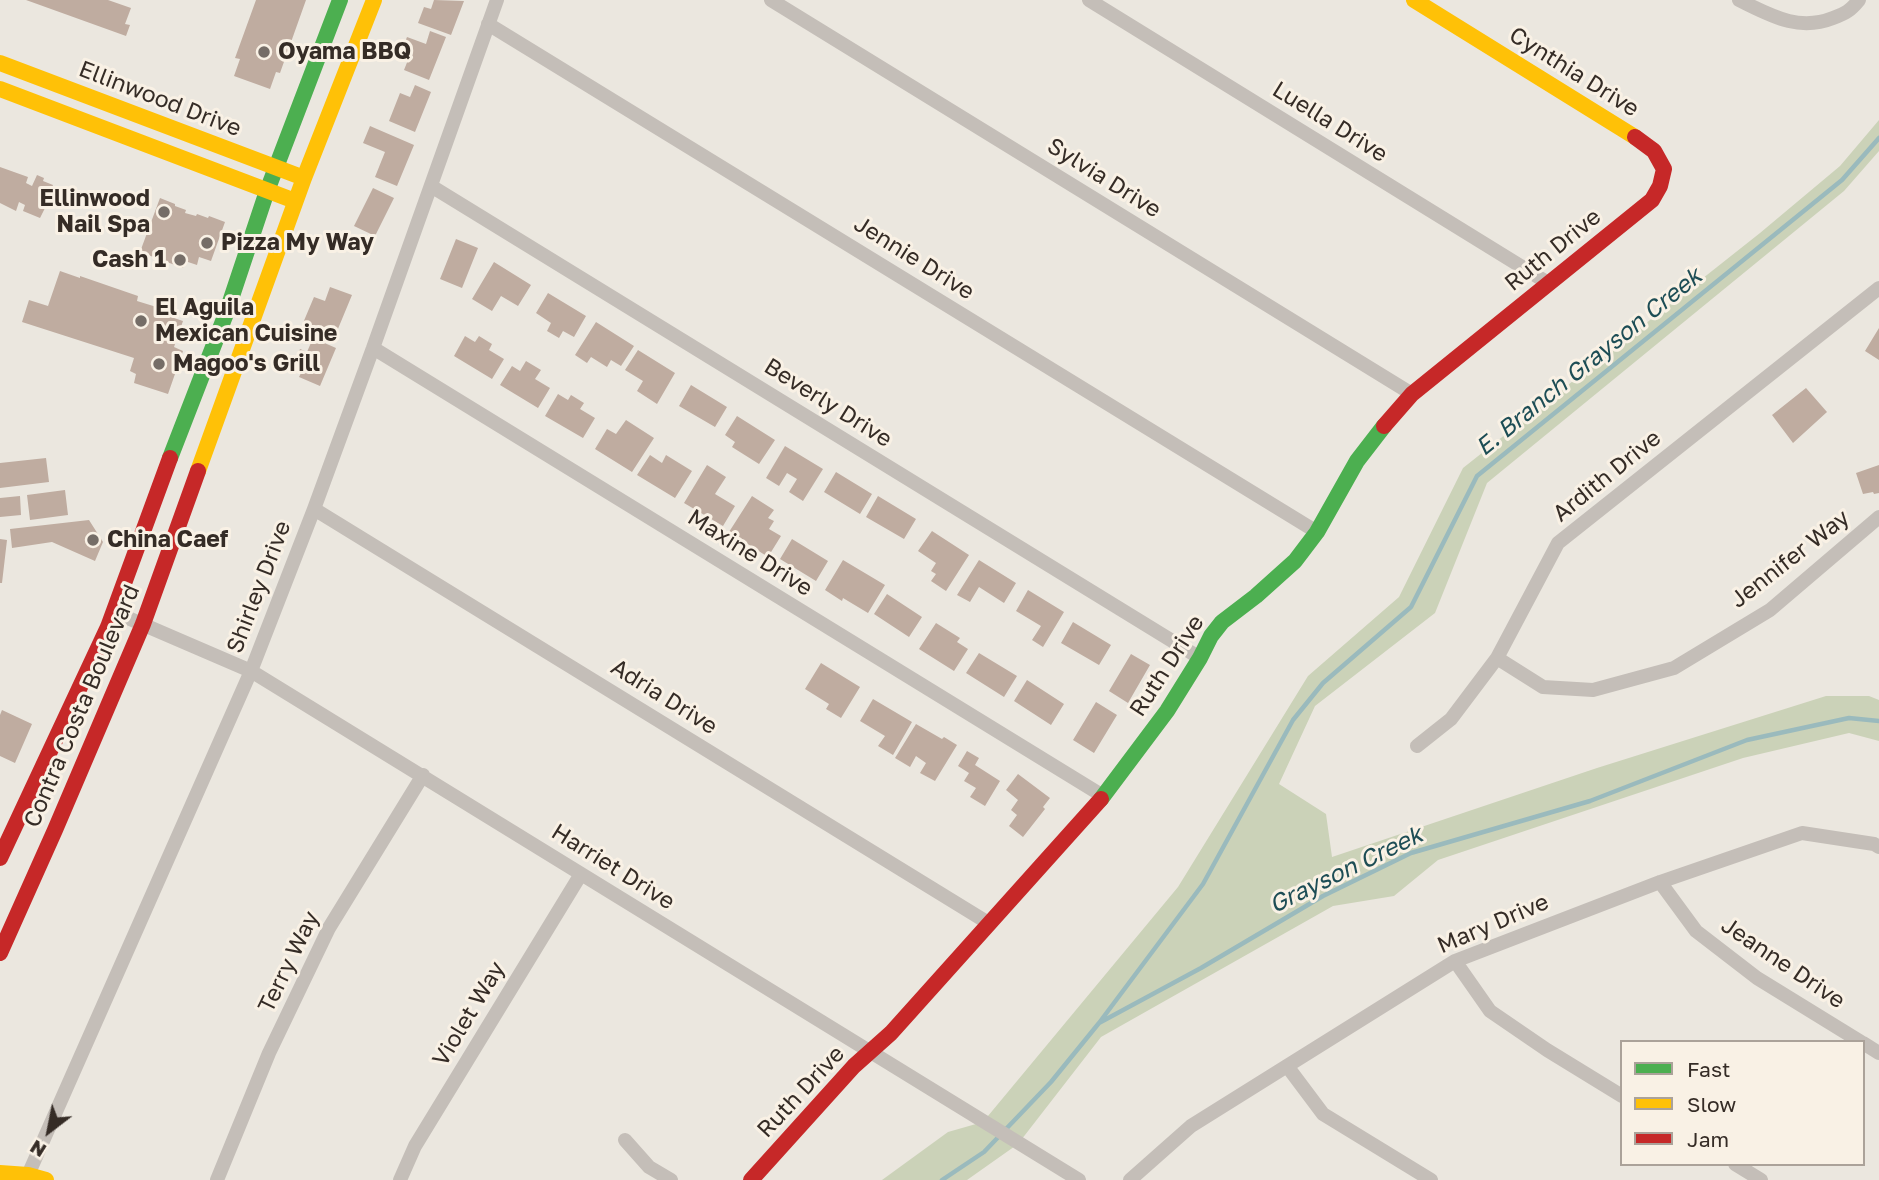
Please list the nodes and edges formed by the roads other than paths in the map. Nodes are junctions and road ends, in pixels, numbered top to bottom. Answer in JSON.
{"nodes":[{"id":1,"x":340,"y":0,"type":"edge"},
{"id":2,"x":374,"y":0,"type":"edge"},
{"id":3,"x":497,"y":0,"type":"edge"},
{"id":4,"x":771,"y":0,"type":"edge"},
{"id":5,"x":1089,"y":0,"type":"edge"},
{"id":6,"x":1414,"y":0,"type":"edge"},
{"id":7,"x":1739,"y":0,"type":"edge"},
{"id":8,"x":1859,"y":0,"type":"edge"},
{"id":9,"x":488,"y":24,"type":"junction"},
{"id":10,"x":0,"y":63,"type":"edge"},
{"id":11,"x":0,"y":89,"type":"edge"},
{"id":12,"x":1639,"y":139,"type":"joint"},
{"id":13,"x":276,"y":167,"type":"junction"},
{"id":14,"x":304,"y":178,"type":"junction"},
{"id":15,"x":431,"y":186,"type":"junction"},
{"id":16,"x":267,"y":191,"type":"junction"},
{"id":17,"x":295,"y":201,"type":"junction"},
{"id":18,"x":1548,"y":283,"type":"junction"},
{"id":19,"x":1879,"y":288,"type":"edge"},
{"id":20,"x":373,"y":348,"type":"junction"},
{"id":21,"x":1412,"y":394,"type":"junction"},
{"id":22,"x":314,"y":509,"type":"junction"},
{"id":23,"x":1879,"y":517,"type":"edge"},
{"id":24,"x":1317,"y":532,"type":"junction"},
{"id":25,"x":114,"y":612,"type":"junction"},
{"id":26,"x":143,"y":624,"type":"junction"},
{"id":27,"x":1200,"y":658,"type":"junction"},
{"id":28,"x":1497,"y":658,"type":"junction"},
{"id":29,"x":251,"y":671,"type":"junction"},
{"id":30,"x":1417,"y":746,"type":"dead end"},
{"id":31,"x":423,"y":775,"type":"junction"},
{"id":32,"x":1103,"y":796,"type":"junction"},
{"id":33,"x":1879,"y":847,"type":"edge"},
{"id":34,"x":0,"y":858,"type":"edge"},
{"id":35,"x":581,"y":874,"type":"junction"},
{"id":36,"x":1660,"y":882,"type":"junction"},
{"id":37,"x":990,"y":924,"type":"junction"},
{"id":38,"x":0,"y":953,"type":"edge"},
{"id":39,"x":1455,"y":961,"type":"junction"},
{"id":40,"x":1857,"y":1040,"type":"edge"},
{"id":41,"x":871,"y":1052,"type":"junction"},
{"id":42,"x":1287,"y":1066,"type":"junction"},
{"id":43,"x":1620,"y":1095,"type":"edge"},
{"id":44,"x":625,"y":1140,"type":"dead end"},
{"id":45,"x":1738,"y":1166,"type":"edge"},
{"id":46,"x":0,"y":1173,"type":"edge"},
{"id":47,"x":28,"y":1175,"type":"junction"},
{"id":48,"x":46,"y":1180,"type":"edge"},
{"id":49,"x":217,"y":1180,"type":"edge"},
{"id":50,"x":400,"y":1180,"type":"edge"},
{"id":51,"x":671,"y":1180,"type":"edge"},
{"id":52,"x":751,"y":1180,"type":"edge"},
{"id":53,"x":1079,"y":1180,"type":"edge"},
{"id":54,"x":1130,"y":1180,"type":"edge"},
{"id":55,"x":1432,"y":1180,"type":"edge"},
{"id":56,"x":1761,"y":1180,"type":"edge"}],
"edges":[{"from":1,"to":13,"type":"street","name":"Contra Costa Boulevard"},
{"from":2,"to":14,"type":"street","name":"Contra Costa Boulevard"},
{"from":3,"to":9,"type":"street","name":"Shirley Drive"},
{"from":4,"to":21,"type":"street","name":"Sylvia Drive"},
{"from":5,"to":18,"type":"street","name":"Luella Drive"},
{"from":6,"to":12,"type":"street","name":"Cynthia Drive"},
{"from":7,"to":8,"type":"street"},
{"from":9,"to":15,"type":"street","name":"Shirley Drive"},
{"from":9,"to":24,"type":"street","name":"Jennie Drive"},
{"from":10,"to":13,"type":"street","name":"Ellinwood Drive"},
{"from":11,"to":16,"type":"street","name":"Ellinwood Drive"},
{"from":12,"to":18,"type":"street","name":"Ruth Drive"},
{"from":13,"to":14,"type":"street","name":"Ellinwood Drive"},
{"from":13,"to":16,"type":"street","name":"Contra Costa Boulevard"},
{"from":14,"to":17,"type":"street","name":"Contra Costa Boulevard"},
{"from":15,"to":20,"type":"street","name":"Shirley Drive"},
{"from":15,"to":27,"type":"street","name":"Beverly Drive"},
{"from":16,"to":17,"type":"street","name":"Ellinwood Drive"},
{"from":16,"to":25,"type":"street","name":"Contra Costa Boulevard"},
{"from":17,"to":26,"type":"street","name":"Contra Costa Boulevard"},
{"from":18,"to":21,"type":"street","name":"Ruth Drive"},
{"from":19,"to":28,"type":"street","name":"Ardith Drive"},
{"from":20,"to":22,"type":"street","name":"Shirley Drive"},
{"from":20,"to":32,"type":"street","name":"Maxine Drive"},
{"from":21,"to":24,"type":"street","name":"Ruth Drive"},
{"from":22,"to":29,"type":"street","name":"Shirley Drive"},
{"from":22,"to":37,"type":"street","name":"Adria Drive"},
{"from":23,"to":28,"type":"street","name":"Jennifer Way"},
{"from":24,"to":27,"type":"street","name":"Ruth Drive"},
{"from":25,"to":26,"type":"street","name":"Harriet Drive"},
{"from":25,"to":34,"type":"street","name":"Contra Costa Boulevard"},
{"from":26,"to":29,"type":"street","name":"Harriet Drive"},
{"from":26,"to":38,"type":"street","name":"Contra Costa Boulevard"},
{"from":27,"to":32,"type":"street","name":"Ruth Drive"},
{"from":28,"to":30,"type":"street","name":"Ardith Drive"},
{"from":29,"to":31,"type":"street","name":"Harriet Drive"},
{"from":29,"to":47,"type":"street","name":"Shirley Drive"},
{"from":31,"to":35,"type":"street","name":"Harriet Drive"},
{"from":31,"to":49,"type":"street","name":"Terry Way"},
{"from":32,"to":37,"type":"street","name":"Ruth Drive"},
{"from":33,"to":36,"type":"street","name":"Mary Drive"},
{"from":35,"to":41,"type":"street","name":"Harriet Drive"},
{"from":35,"to":50,"type":"street","name":"Violet Way"},
{"from":36,"to":39,"type":"street","name":"Mary Drive"},
{"from":36,"to":40,"type":"street","name":"Jeanne Drive"},
{"from":37,"to":41,"type":"street","name":"Ruth Drive"},
{"from":39,"to":42,"type":"street","name":"Mary Drive"},
{"from":39,"to":43,"type":"street"},
{"from":41,"to":52,"type":"street","name":"Ruth Drive"},
{"from":41,"to":53,"type":"street","name":"Harriet Drive"},
{"from":42,"to":54,"type":"street","name":"Mary Drive"},
{"from":42,"to":55,"type":"street"},
{"from":44,"to":51,"type":"street"},
{"from":45,"to":56,"type":"street"},
{"from":46,"to":47,"type":"street"},
{"from":47,"to":48,"type":"street"}]}
